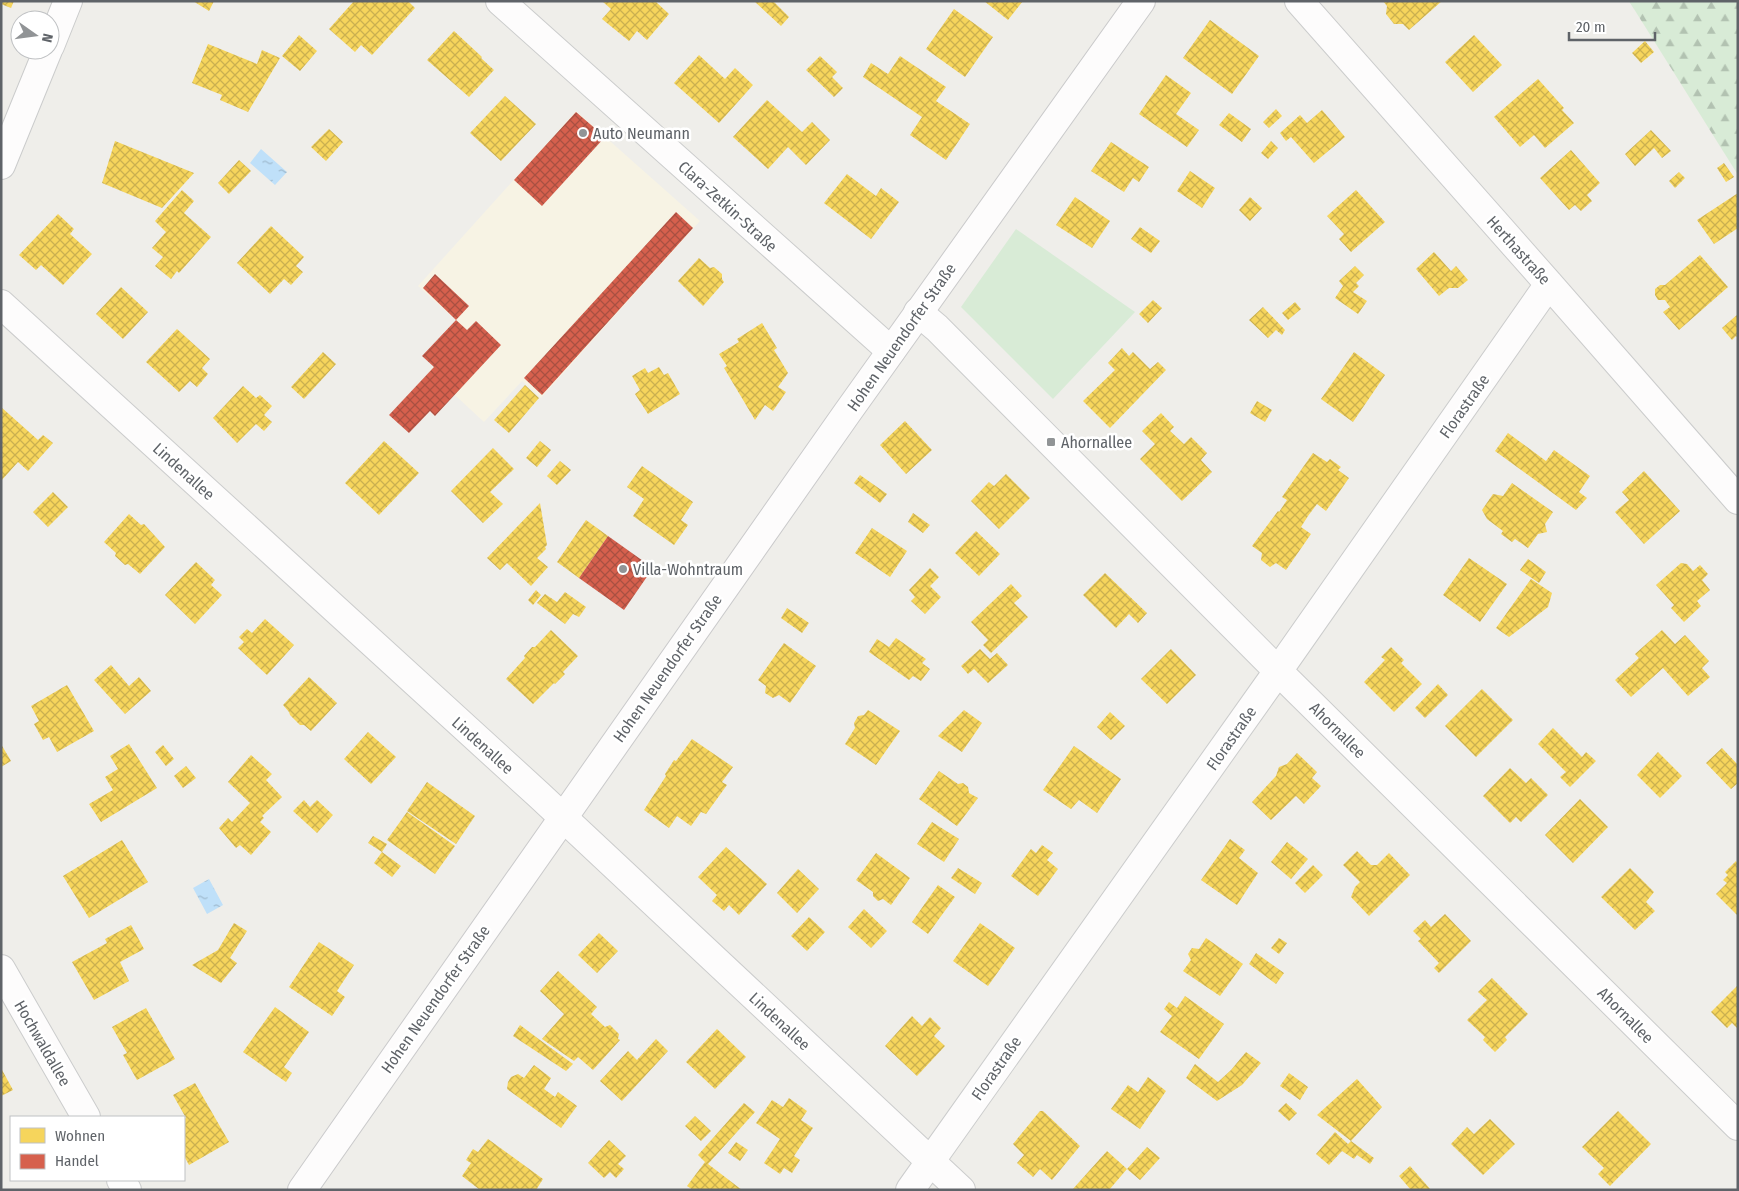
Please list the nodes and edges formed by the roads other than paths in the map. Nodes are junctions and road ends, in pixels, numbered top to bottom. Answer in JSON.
{"nodes":[{"id":1,"x":68,"y":1,"type":"edge"},
{"id":2,"x":1141,"y":1,"type":"edge"},
{"id":3,"x":1299,"y":1,"type":"edge"},
{"id":4,"x":509,"y":5,"type":"edge"},
{"id":5,"x":60,"y":21,"type":"edge"},
{"id":6,"x":44,"y":60,"type":"edge"},
{"id":7,"x":3,"y":155,"type":"edge"},
{"id":8,"x":1550,"y":284,"type":"junction"},
{"id":9,"x":1,"y":304,"type":"edge"},
{"id":10,"x":918,"y":312,"type":"junction"},
{"id":11,"x":891,"y":350,"type":"junction"},
{"id":12,"x":1738,"y":500,"type":"edge"},
{"id":13,"x":1278,"y":671,"type":"junction"},
{"id":14,"x":562,"y":817,"type":"junction"},
{"id":15,"x":1,"y":969,"type":"edge"},
{"id":16,"x":85,"y":1116,"type":"edge"},
{"id":17,"x":1738,"y":1126,"type":"edge"},
{"id":18,"x":930,"y":1161,"type":"junction"},
{"id":19,"x":302,"y":1190,"type":"edge"},
{"id":20,"x":910,"y":1190,"type":"edge"},
{"id":21,"x":961,"y":1190,"type":"edge"}],
"edges":[{"from":1,"to":5,"type":"street"},
{"from":2,"to":10,"type":"street","name":"Hohen Neuendorfer Straße"},
{"from":3,"to":8,"type":"street","name":"Herthastraße"},
{"from":4,"to":11,"type":"street","name":"Clara-Zetkin-Straße"},
{"from":6,"to":7,"type":"street"},
{"from":8,"to":12,"type":"street","name":"Herthastraße"},
{"from":8,"to":13,"type":"street","name":"Florastraße"},
{"from":9,"to":14,"type":"street","name":"Lindenallee"},
{"from":10,"to":11,"type":"street","name":"Hohen Neuendorfer Straße"},
{"from":10,"to":13,"type":"street","name":"Ahornallee"},
{"from":11,"to":14,"type":"street","name":"Hohen Neuendorfer Straße"},
{"from":13,"to":17,"type":"street","name":"Ahornallee"},
{"from":13,"to":18,"type":"street","name":"Florastraße"},
{"from":14,"to":18,"type":"street","name":"Lindenallee"},
{"from":14,"to":19,"type":"street","name":"Hohen Neuendorfer Straße"},
{"from":15,"to":16,"type":"street","name":"Hochwaldallee"},
{"from":18,"to":20,"type":"street","name":"Florastraße"},
{"from":18,"to":21,"type":"street","name":"Lindenallee"}]}
